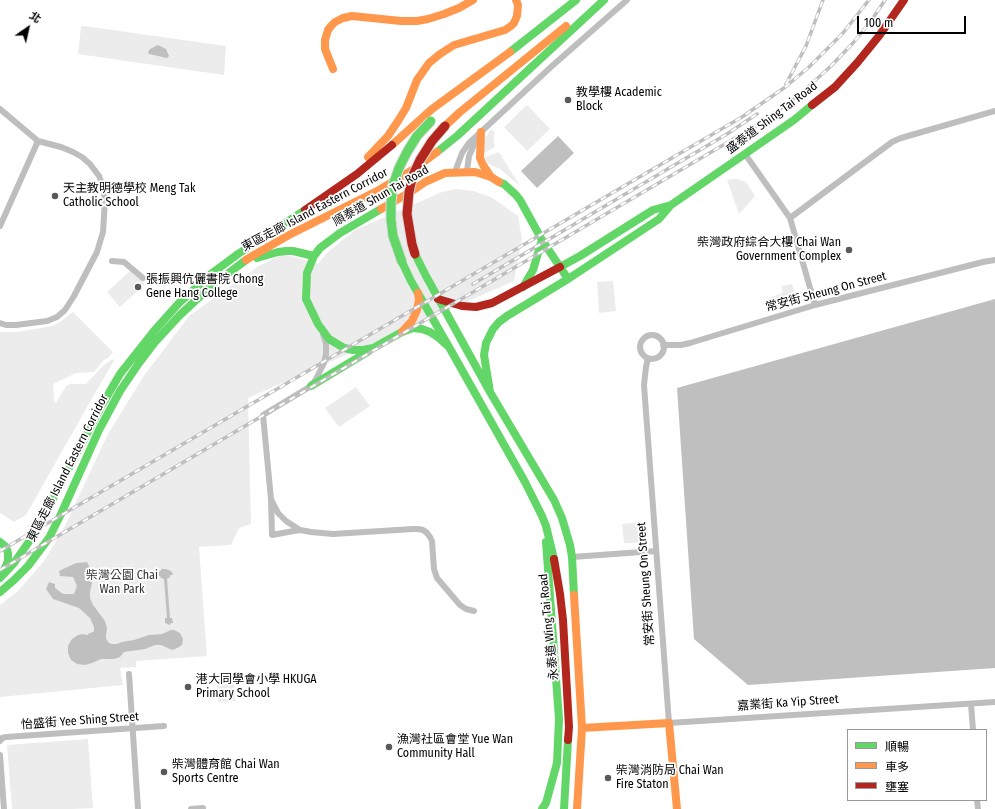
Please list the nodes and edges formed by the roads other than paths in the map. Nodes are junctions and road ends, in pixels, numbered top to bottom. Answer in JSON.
{"nodes":[{"id":1,"x":472,"y":0,"type":"edge"},
{"id":2,"x":516,"y":0,"type":"edge"},
{"id":3,"x":576,"y":0,"type":"edge"},
{"id":4,"x":600,"y":0,"type":"edge"},
{"id":5,"x":604,"y":0,"type":"edge"},
{"id":6,"x":627,"y":0,"type":"edge"},
{"id":7,"x":904,"y":0,"type":"edge"},
{"id":8,"x":506,"y":55,"type":"junction"},
{"id":9,"x":333,"y":70,"type":"dead end"},
{"id":10,"x":0,"y":109,"type":"edge"},
{"id":11,"x":995,"y":111,"type":"edge"},
{"id":12,"x":481,"y":132,"type":"junction"},
{"id":13,"x":38,"y":141,"type":"junction"},
{"id":14,"x":745,"y":154,"type":"junction"},
{"id":15,"x":467,"y":171,"type":"junction"},
{"id":16,"x":455,"y":172,"type":"junction"},
{"id":17,"x":491,"y":177,"type":"junction"},
{"id":18,"x":334,"y":189,"type":"junction"},
{"id":19,"x":671,"y":205,"type":"junction"},
{"id":20,"x":790,"y":218,"type":"junction"},
{"id":21,"x":0,"y":226,"type":"edge"},
{"id":22,"x":542,"y":240,"type":"junction"},
{"id":23,"x":314,"y":256,"type":"junction"},
{"id":24,"x":995,"y":260,"type":"edge"},
{"id":25,"x":112,"y":261,"type":"dead end"},
{"id":26,"x":560,"y":267,"type":"junction"},
{"id":27,"x":233,"y":270,"type":"junction"},
{"id":28,"x":143,"y":278,"type":"dead end"},
{"id":29,"x":568,"y":279,"type":"junction"},
{"id":30,"x":523,"y":287,"type":"junction"},
{"id":31,"x":418,"y":292,"type":"junction"},
{"id":32,"x":438,"y":299,"type":"junction"},
{"id":33,"x":815,"y":305,"type":"junction"},
{"id":34,"x":0,"y":324,"type":"edge"},
{"id":35,"x":323,"y":332,"type":"junction"},
{"id":36,"x":402,"y":332,"type":"junction"},
{"id":37,"x":663,"y":345,"type":"junction"},
{"id":38,"x":450,"y":347,"type":"junction"},
{"id":39,"x":373,"y":348,"type":"junction"},
{"id":40,"x":648,"y":358,"type":"junction"},
{"id":41,"x":310,"y":386,"type":"junction"},
{"id":42,"x":490,"y":392,"type":"junction"},
{"id":43,"x":271,"y":499,"type":"junction"},
{"id":44,"x":286,"y":521,"type":"junction"},
{"id":45,"x":546,"y":526,"type":"junction"},
{"id":46,"x":300,"y":530,"type":"junction"},
{"id":47,"x":281,"y":533,"type":"junction"},
{"id":48,"x":0,"y":542,"type":"edge"},
{"id":49,"x":656,"y":551,"type":"junction"},
{"id":50,"x":572,"y":557,"type":"junction"},
{"id":51,"x":0,"y":577,"type":"edge"},
{"id":52,"x":0,"y":592,"type":"edge"},
{"id":53,"x":474,"y":611,"type":"dead end"},
{"id":54,"x":129,"y":674,"type":"dead end"},
{"id":55,"x":995,"y":702,"type":"edge"},
{"id":56,"x":971,"y":704,"type":"junction"},
{"id":57,"x":669,"y":723,"type":"junction"},
{"id":58,"x":164,"y":726,"type":"dead end"},
{"id":59,"x":133,"y":728,"type":"junction"},
{"id":60,"x":582,"y":728,"type":"junction"},
{"id":61,"x":972,"y":729,"type":"edge"},
{"id":62,"x":0,"y":741,"type":"edge"},
{"id":63,"x":0,"y":755,"type":"edge"},
{"id":64,"x":1,"y":777,"type":"edge"},
{"id":65,"x":545,"y":807,"type":"edge"},
{"id":66,"x":4,"y":809,"type":"edge"},
{"id":67,"x":138,"y":809,"type":"edge"},
{"id":68,"x":191,"y":809,"type":"edge"},
{"id":69,"x":203,"y":809,"type":"edge"},
{"id":70,"x":564,"y":809,"type":"edge"},
{"id":71,"x":578,"y":809,"type":"edge"},
{"id":72,"x":677,"y":809,"type":"edge"}],
"edges":[{"from":1,"to":9,"type":"main road"},
{"from":2,"to":18,"type":"main road"},
{"from":3,"to":8,"type":"main road","name":"東區走廊 Island Eastern Corridor"},
{"from":4,"to":32,"type":"main road","name":"永泰道 Wing Tai Road","bridge":true},
{"from":5,"to":27,"type":"main road","name":"東區走廊 Island Eastern Corridor"},
{"from":6,"to":12,"type":"street"},
{"from":7,"to":14,"type":"main road","name":"盛泰道 Shing Tai Road"},
{"from":8,"to":18,"type":"main road","name":"東區走廊 Island Eastern Corridor"},
{"from":8,"to":31,"type":"main road","name":"永泰道 Wing Tai Road","bridge":true},
{"from":10,"to":13,"type":"street"},
{"from":11,"to":20,"type":"street"},
{"from":12,"to":15,"type":"street"},
{"from":12,"to":16,"type":"street"},
{"from":12,"to":17,"type":"main road"},
{"from":13,"to":21,"type":"street"},
{"from":13,"to":34,"type":"street"},
{"from":14,"to":19,"type":"main road","name":"盛泰道 Shing Tai Road"},
{"from":14,"to":20,"type":"street"},
{"from":15,"to":16,"type":"main road","name":"順泰道 Shun Tai Road"},
{"from":15,"to":17,"type":"main road","name":"順泰道 Shun Tai Road"},
{"from":16,"to":23,"type":"main road","name":"順泰道 Shun Tai Road"},
{"from":17,"to":22,"type":"main road","name":"順泰道 Shun Tai Road"},
{"from":18,"to":51,"type":"main road","name":"東區走廊 Island Eastern Corridor"},
{"from":19,"to":26,"type":"main road","name":"盛泰道 Shing Tai Road"},
{"from":19,"to":29,"type":"main road","name":"盛泰道 Shing Tai Road"},
{"from":20,"to":33,"type":"street"},
{"from":22,"to":26,"type":"main road","name":"順泰道 Shun Tai Road"},
{"from":22,"to":30,"type":"main road"},
{"from":23,"to":27,"type":"main road"},
{"from":23,"to":35,"type":"main road","name":"順泰道 Shun Tai Road"},
{"from":24,"to":33,"type":"street","name":"常安街 Sheung On Street"},
{"from":25,"to":28,"type":"street"},
{"from":26,"to":29,"type":"main road","name":"順泰道 Shun Tai Road"},
{"from":26,"to":30,"type":"main road","name":"盛泰道 Shing Tai Road"},
{"from":27,"to":52,"type":"main road","name":"東區走廊 Island Eastern Corridor"},
{"from":29,"to":42,"type":"main road","name":"盛泰道 Shing Tai Road"},
{"from":30,"to":32,"type":"main road","name":"盛泰道 Shing Tai Road"},
{"from":31,"to":36,"type":"main road"},
{"from":31,"to":38,"type":"main road","name":"永泰道 Wing Tai Road"},
{"from":32,"to":42,"type":"main road","name":"永泰道 Wing Tai Road"},
{"from":33,"to":37,"type":"street","name":"常安街 Sheung On Street"},
{"from":35,"to":39,"type":"main road","name":"順泰道 Shun Tai Road"},
{"from":35,"to":41,"type":"street"},
{"from":36,"to":38,"type":"main road"},
{"from":36,"to":39,"type":"main road"},
{"from":37,"to":40,"type":"street"},
{"from":37,"to":40,"type":"street"},
{"from":38,"to":45,"type":"main road","name":"永泰道 Wing Tai Road"},
{"from":39,"to":41,"type":"main road"},
{"from":40,"to":49,"type":"street","name":"常安街 Sheung On Street"},
{"from":41,"to":43,"type":"street"},
{"from":42,"to":50,"type":"main road","name":"永泰道 Wing Tai Road"},
{"from":43,"to":44,"type":"street"},
{"from":43,"to":47,"type":"street"},
{"from":44,"to":46,"type":"street"},
{"from":44,"to":47,"type":"street"},
{"from":45,"to":65,"type":"main road"},
{"from":45,"to":70,"type":"main road","name":"永泰道 Wing Tai Road"},
{"from":46,"to":47,"type":"street"},
{"from":46,"to":53,"type":"street"},
{"from":48,"to":51,"type":"main road"},
{"from":49,"to":50,"type":"street"},
{"from":49,"to":57,"type":"street","name":"常安街 Sheung On Street"},
{"from":50,"to":60,"type":"main road","name":"永泰道 Wing Tai Road"},
{"from":54,"to":59,"type":"street"},
{"from":55,"to":56,"type":"street","name":"嘉業街 Ka Yip Street"},
{"from":56,"to":57,"type":"street","name":"嘉業街 Ka Yip Street"},
{"from":56,"to":61,"type":"street"},
{"from":57,"to":60,"type":"main road","name":"嘉業街 Ka Yip Street"},
{"from":57,"to":72,"type":"main road","name":"常安街 Sheung On Street"},
{"from":58,"to":59,"type":"street","name":"怡盛街 Yee Shing Street"},
{"from":59,"to":62,"type":"street","name":"怡盛街 Yee Shing Street"},
{"from":59,"to":67,"type":"street"},
{"from":60,"to":71,"type":"main road","name":"永泰道 Wing Tai Road"},
{"from":63,"to":64,"type":"street"},
{"from":64,"to":66,"type":"street"},
{"from":68,"to":69,"type":"street"}]}
